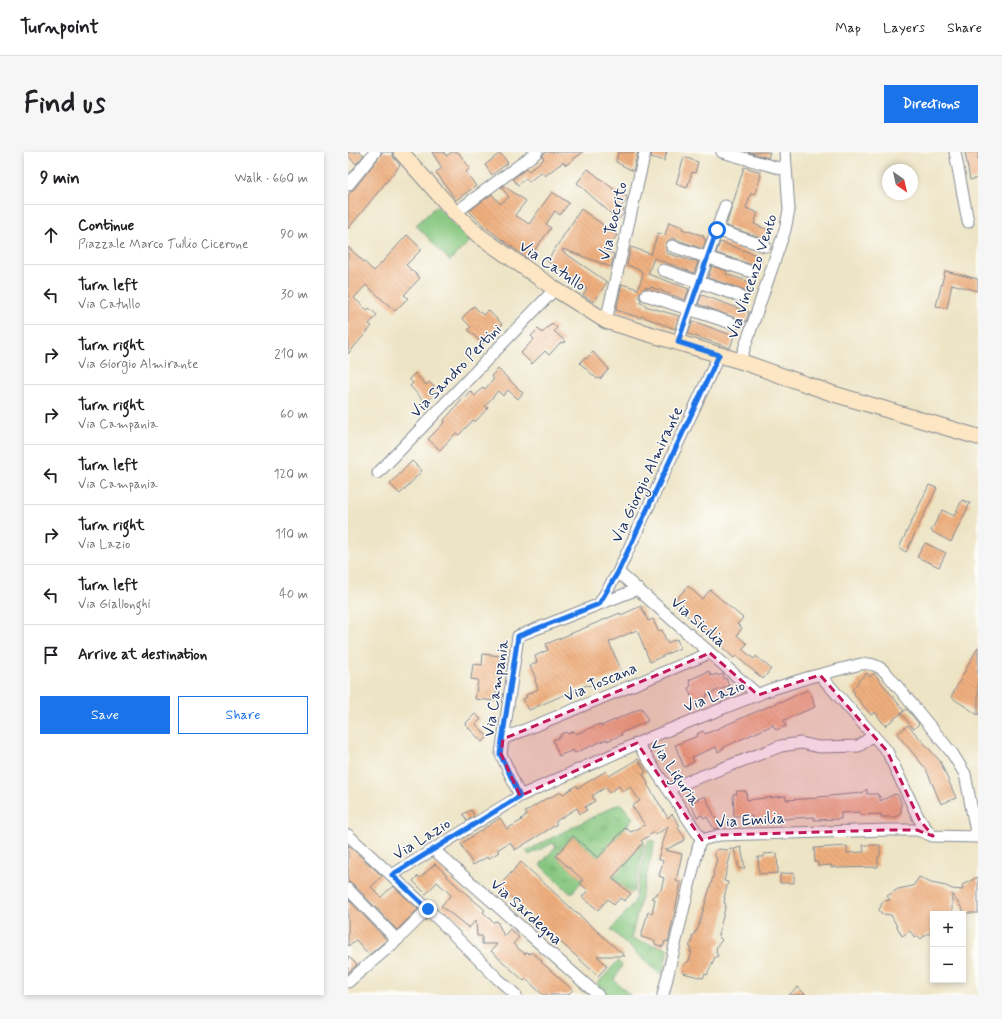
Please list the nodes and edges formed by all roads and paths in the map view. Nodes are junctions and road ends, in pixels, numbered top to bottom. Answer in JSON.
{"nodes":[{"id":1,"x":375,"y":152,"type":"edge"},
{"id":2,"x":402,"y":152,"type":"edge"},
{"id":3,"x":537,"y":152,"type":"edge"},
{"id":4,"x":645,"y":152,"type":"edge"},
{"id":5,"x":723,"y":152,"type":"edge"},
{"id":6,"x":785,"y":152,"type":"edge"},
{"id":7,"x":955,"y":152,"type":"edge"},
{"id":8,"x":786,"y":170,"type":"junction"},
{"id":9,"x":350,"y":179,"type":"edge"},
{"id":10,"x":725,"y":206,"type":"dead end"},
{"id":11,"x":455,"y":213,"type":"junction"},
{"id":12,"x":968,"y":222,"type":"dead end"},
{"id":13,"x":717,"y":230,"type":"junction"},
{"id":14,"x":672,"y":246,"type":"dead end"},
{"id":15,"x":764,"y":246,"type":"dead end"},
{"id":16,"x":707,"y":258,"type":"junction"},
{"id":17,"x":663,"y":270,"type":"dead end"},
{"id":18,"x":752,"y":272,"type":"dead end"},
{"id":19,"x":699,"y":282,"type":"junction"},
{"id":20,"x":555,"y":289,"type":"junction"},
{"id":21,"x":646,"y":295,"type":"dead end"},
{"id":22,"x":740,"y":296,"type":"dead end"},
{"id":23,"x":690,"y":309,"type":"junction"},
{"id":24,"x":606,"y":321,"type":"junction"},
{"id":25,"x":734,"y":324,"type":"dead end"},
{"id":26,"x":678,"y":342,"type":"junction"},
{"id":27,"x":719,"y":355,"type":"junction"},
{"id":28,"x":740,"y":361,"type":"junction"},
{"id":29,"x":978,"y":437,"type":"edge"},
{"id":30,"x":378,"y":473,"type":"dead end"},
{"id":31,"x":618,"y":572,"type":"junction"},
{"id":32,"x":638,"y":589,"type":"junction"},
{"id":33,"x":599,"y":604,"type":"junction"},
{"id":34,"x":710,"y":653,"type":"junction"},
{"id":35,"x":820,"y":675,"type":"junction"},
{"id":36,"x":758,"y":695,"type":"junction"},
{"id":37,"x":873,"y":735,"type":"junction"},
{"id":38,"x":503,"y":739,"type":"junction"},
{"id":39,"x":637,"y":743,"type":"junction"},
{"id":40,"x":668,"y":788,"type":"junction"},
{"id":41,"x":520,"y":796,"type":"junction"},
{"id":42,"x":348,"y":835,"type":"edge"},
{"id":43,"x":933,"y":836,"type":"junction"},
{"id":44,"x":978,"y":837,"type":"edge"},
{"id":45,"x":702,"y":840,"type":"junction"},
{"id":46,"x":434,"y":850,"type":"junction"},
{"id":47,"x":392,"y":875,"type":"junction"},
{"id":48,"x":348,"y":889,"type":"edge"},
{"id":49,"x":428,"y":909,"type":"junction"},
{"id":50,"x":397,"y":940,"type":"junction"},
{"id":51,"x":348,"y":982,"type":"edge"},
{"id":52,"x":516,"y":995,"type":"edge"},
{"id":53,"x":598,"y":995,"type":"edge"},
{"id":54,"x":663,"y":995,"type":"edge"}],
"edges":[{"from":1,"to":9,"type":"street"},
{"from":2,"to":11,"type":"street","name":"Via Catullo"},
{"from":3,"to":11,"type":"street"},
{"from":4,"to":24,"type":"street","name":"Via Teocrito"},
{"from":5,"to":8,"type":"street"},
{"from":6,"to":8,"type":"street","name":"Via Vincenzo Vento"},
{"from":7,"to":12,"type":"street"},
{"from":8,"to":28,"type":"street","name":"Via Vincenzo Vento"},
{"from":10,"to":13,"type":"street"},
{"from":11,"to":20,"type":"street","name":"Via Catullo"},
{"from":13,"to":15,"type":"street"},
{"from":13,"to":16,"type":"street"},
{"from":14,"to":16,"type":"street"},
{"from":16,"to":18,"type":"street"},
{"from":16,"to":19,"type":"street"},
{"from":17,"to":19,"type":"street"},
{"from":19,"to":22,"type":"street"},
{"from":19,"to":23,"type":"street"},
{"from":20,"to":24,"type":"street","name":"Via Catullo"},
{"from":20,"to":30,"type":"street","name":"Via Sandro Pertini"},
{"from":21,"to":23,"type":"street"},
{"from":23,"to":25,"type":"street"},
{"from":23,"to":26,"type":"street"},
{"from":24,"to":26,"type":"street","name":"Via Catullo"},
{"from":26,"to":27,"type":"street","name":"Via Catullo"},
{"from":27,"to":28,"type":"street","name":"Via Catullo"},
{"from":27,"to":31,"type":"street","name":"Via Giorgio Almirante"},
{"from":28,"to":29,"type":"street","name":"Via Catullo"},
{"from":31,"to":32,"type":"street","name":"Via Sicilia"},
{"from":31,"to":33,"type":"street","name":"Via Giorgio Almirante"},
{"from":32,"to":33,"type":"street","name":"Via Campania"},
{"from":32,"to":34,"type":"street","name":"Via Sicilia"},
{"from":33,"to":38,"type":"street","name":"Via Campania"},
{"from":34,"to":36,"type":"street","name":"Via Sicilia"},
{"from":34,"to":38,"type":"street","name":"Via Toscana"},
{"from":35,"to":36,"type":"street","name":"Via Lazio"},
{"from":35,"to":37,"type":"street"},
{"from":35,"to":44,"type":"street","name":"Via Lazio"},
{"from":36,"to":39,"type":"street","name":"Via Lazio"},
{"from":37,"to":40,"type":"street"},
{"from":37,"to":43,"type":"street"},
{"from":38,"to":41,"type":"street","name":"Via Campania"},
{"from":39,"to":40,"type":"street","name":"Via Liguria"},
{"from":39,"to":41,"type":"street","name":"Via Lazio"},
{"from":40,"to":45,"type":"street","name":"Via Liguria"},
{"from":41,"to":46,"type":"street","name":"Via Lazio"},
{"from":42,"to":47,"type":"street"},
{"from":43,"to":44,"type":"street","name":"Via Emilia"},
{"from":43,"to":45,"type":"street","name":"Via Emilia"},
{"from":45,"to":54,"type":"street","name":"Via Emilia"},
{"from":46,"to":47,"type":"street","name":"Via Lazio"},
{"from":46,"to":53,"type":"street","name":"Via Sardegna"},
{"from":47,"to":49,"type":"street"},
{"from":48,"to":50,"type":"street"},
{"from":49,"to":50,"type":"street"},
{"from":49,"to":52,"type":"street"},
{"from":50,"to":51,"type":"street"}]}
